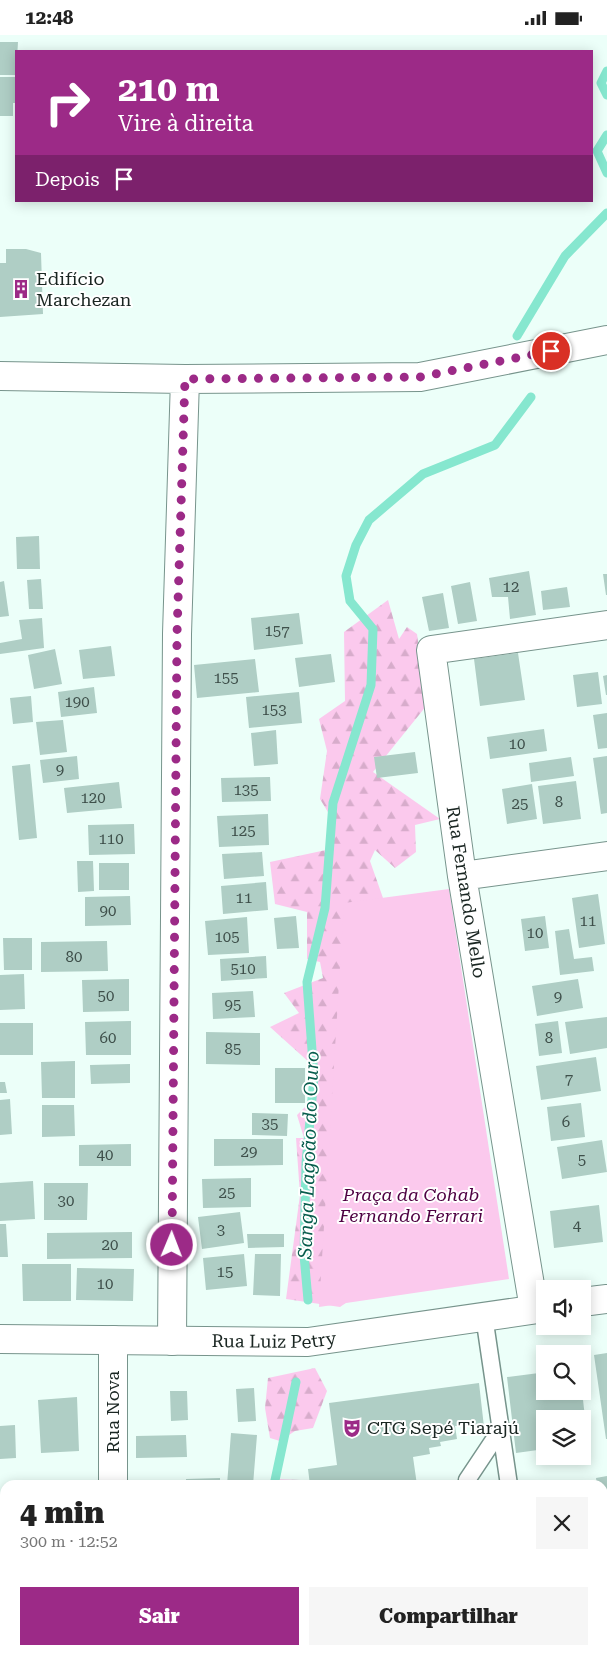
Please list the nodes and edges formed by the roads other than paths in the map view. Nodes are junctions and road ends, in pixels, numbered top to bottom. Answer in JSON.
{"nodes":[{"id":1,"x":607,"y":340,"type":"edge"},
{"id":2,"x":0,"y":376,"type":"edge"},
{"id":3,"x":185,"y":379,"type":"junction"},
{"id":4,"x":607,"y":625,"type":"edge"},
{"id":5,"x":607,"y":857,"type":"edge"},
{"id":6,"x":462,"y":876,"type":"junction"},
{"id":7,"x":536,"y":1291,"type":"edge"},
{"id":8,"x":607,"y":1299,"type":"edge"},
{"id":9,"x":591,"y":1301,"type":"edge"},
{"id":10,"x":536,"y":1308,"type":"edge"},
{"id":11,"x":484,"y":1316,"type":"junction"},
{"id":12,"x":0,"y":1339,"type":"edge"},
{"id":13,"x":112,"y":1340,"type":"junction"},
{"id":14,"x":172,"y":1341,"type":"junction"},
{"id":15,"x":499,"y":1432,"type":"junction"},
{"id":16,"x":113,"y":1480,"type":"edge"},
{"id":17,"x":467,"y":1480,"type":"edge"},
{"id":18,"x":508,"y":1480,"type":"edge"}],
"edges":[{"from":1,"to":3,"type":"street"},
{"from":2,"to":3,"type":"street"},
{"from":3,"to":14,"type":"street"},
{"from":4,"to":6,"type":"street","name":"Rua Fernando Mello"},
{"from":5,"to":6,"type":"street"},
{"from":6,"to":7,"type":"street","name":"Rua Fernando Mello"},
{"from":8,"to":9,"type":"street"},
{"from":10,"to":11,"type":"street","name":"Rua Luiz Petry"},
{"from":11,"to":14,"type":"street","name":"Rua Luiz Petry"},
{"from":11,"to":15,"type":"lane"},
{"from":12,"to":13,"type":"street","name":"Rua Luiz Petry"},
{"from":13,"to":14,"type":"street","name":"Rua Luiz Petry"},
{"from":13,"to":16,"type":"street","name":"Rua Nova"},
{"from":15,"to":17,"type":"lane"},
{"from":15,"to":18,"type":"lane"}]}
